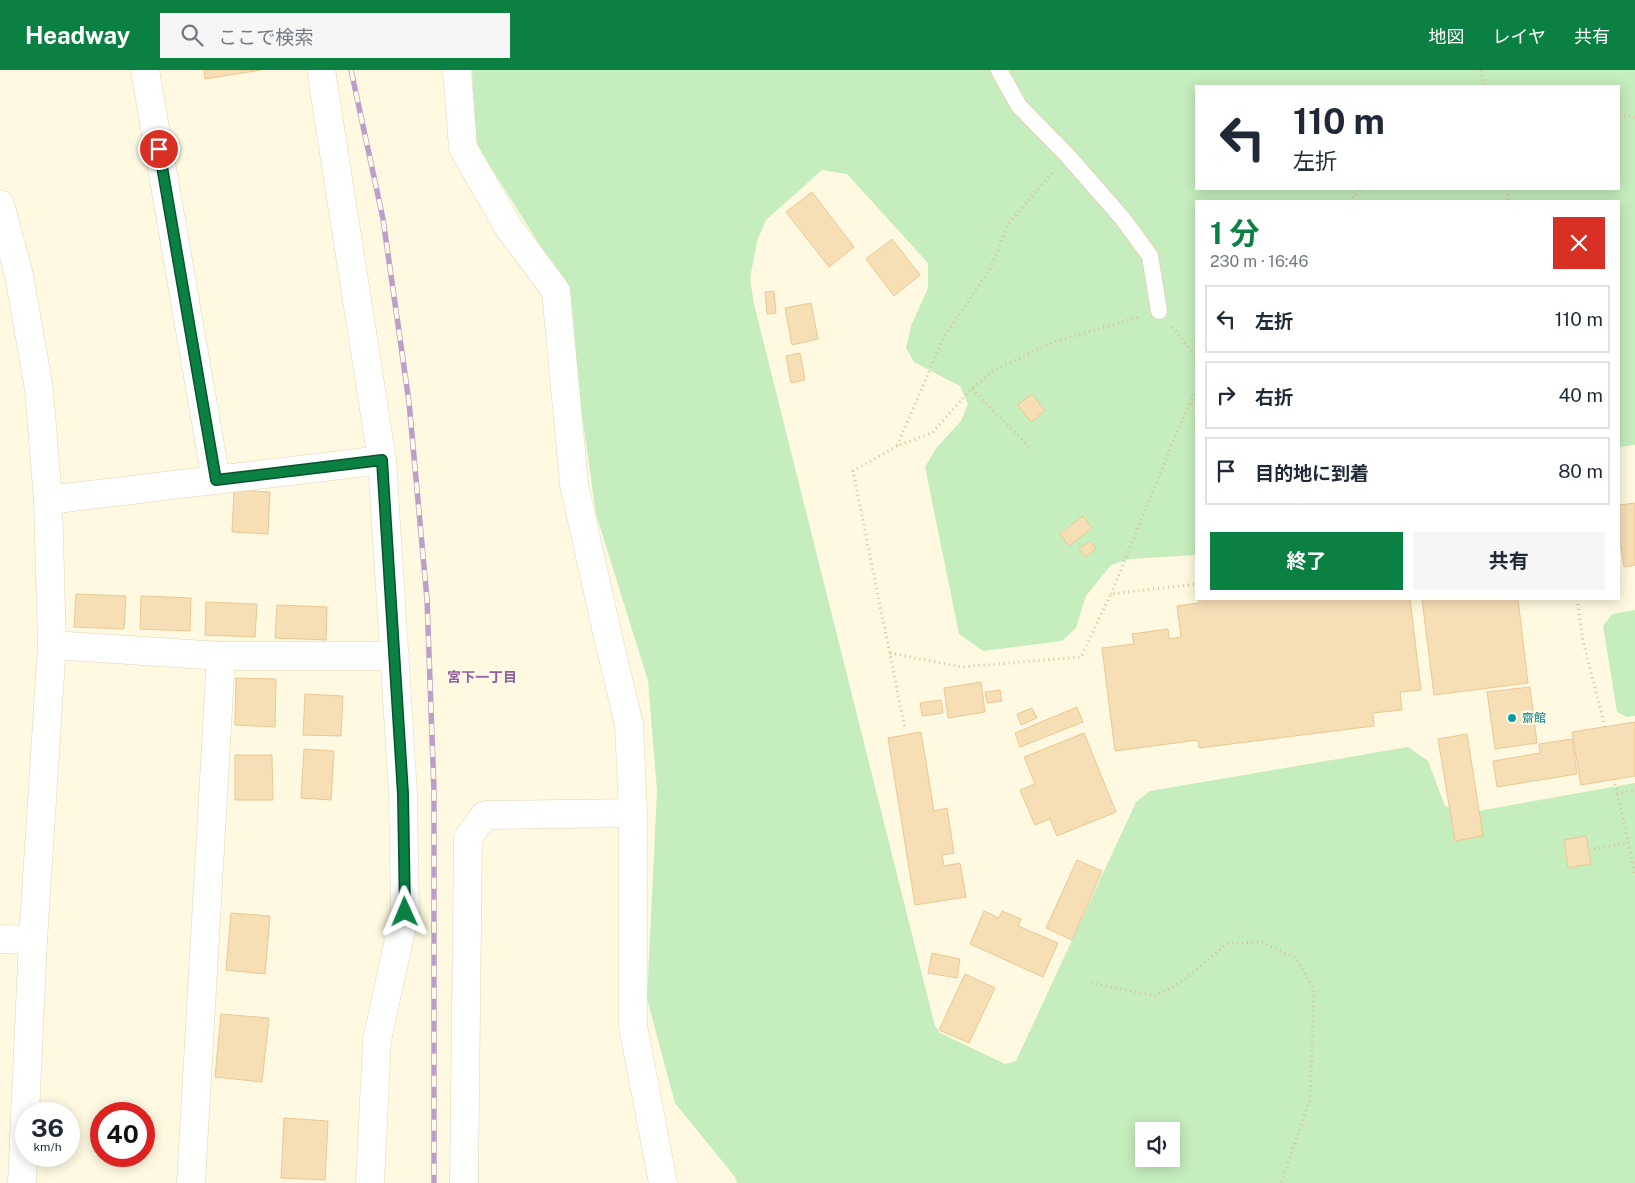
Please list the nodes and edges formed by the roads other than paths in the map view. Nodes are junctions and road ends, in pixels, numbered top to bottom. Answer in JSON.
{"nodes":[{"id":1,"x":145,"y":70,"type":"edge"},
{"id":2,"x":321,"y":70,"type":"edge"},
{"id":3,"x":457,"y":70,"type":"edge"},
{"id":4,"x":999,"y":70,"type":"edge"},
{"id":5,"x":0,"y":204,"type":"edge"},
{"id":6,"x":1159,"y":311,"type":"road end"},
{"id":7,"x":382,"y":460,"type":"junction"},
{"id":8,"x":216,"y":480,"type":"junction"},
{"id":9,"x":48,"y":500,"type":"junction"},
{"id":10,"x":52,"y":645,"type":"junction"},
{"id":11,"x":221,"y":656,"type":"junction"},
{"id":12,"x":395,"y":656,"type":"junction"},
{"id":13,"x":633,"y":813,"type":"junction"},
{"id":14,"x":0,"y":939,"type":"edge"},
{"id":15,"x":33,"y":940,"type":"junction"},
{"id":16,"x":22,"y":1183,"type":"edge"},
{"id":17,"x":191,"y":1183,"type":"edge"},
{"id":18,"x":370,"y":1183,"type":"edge"},
{"id":19,"x":464,"y":1183,"type":"edge"},
{"id":20,"x":663,"y":1183,"type":"edge"}],
"edges":[{"from":1,"to":8,"type":"street"},
{"from":2,"to":7,"type":"street"},
{"from":3,"to":13,"type":"street"},
{"from":4,"to":6,"type":"lane"},
{"from":5,"to":9,"type":"street"},
{"from":7,"to":8,"type":"street"},
{"from":7,"to":12,"type":"street"},
{"from":8,"to":9,"type":"street"},
{"from":9,"to":10,"type":"street"},
{"from":10,"to":11,"type":"street"},
{"from":10,"to":15,"type":"street"},
{"from":11,"to":12,"type":"street"},
{"from":11,"to":17,"type":"street"},
{"from":12,"to":18,"type":"street"},
{"from":13,"to":19,"type":"street"},
{"from":13,"to":20,"type":"street"},
{"from":14,"to":15,"type":"street"},
{"from":15,"to":16,"type":"street"}]}
